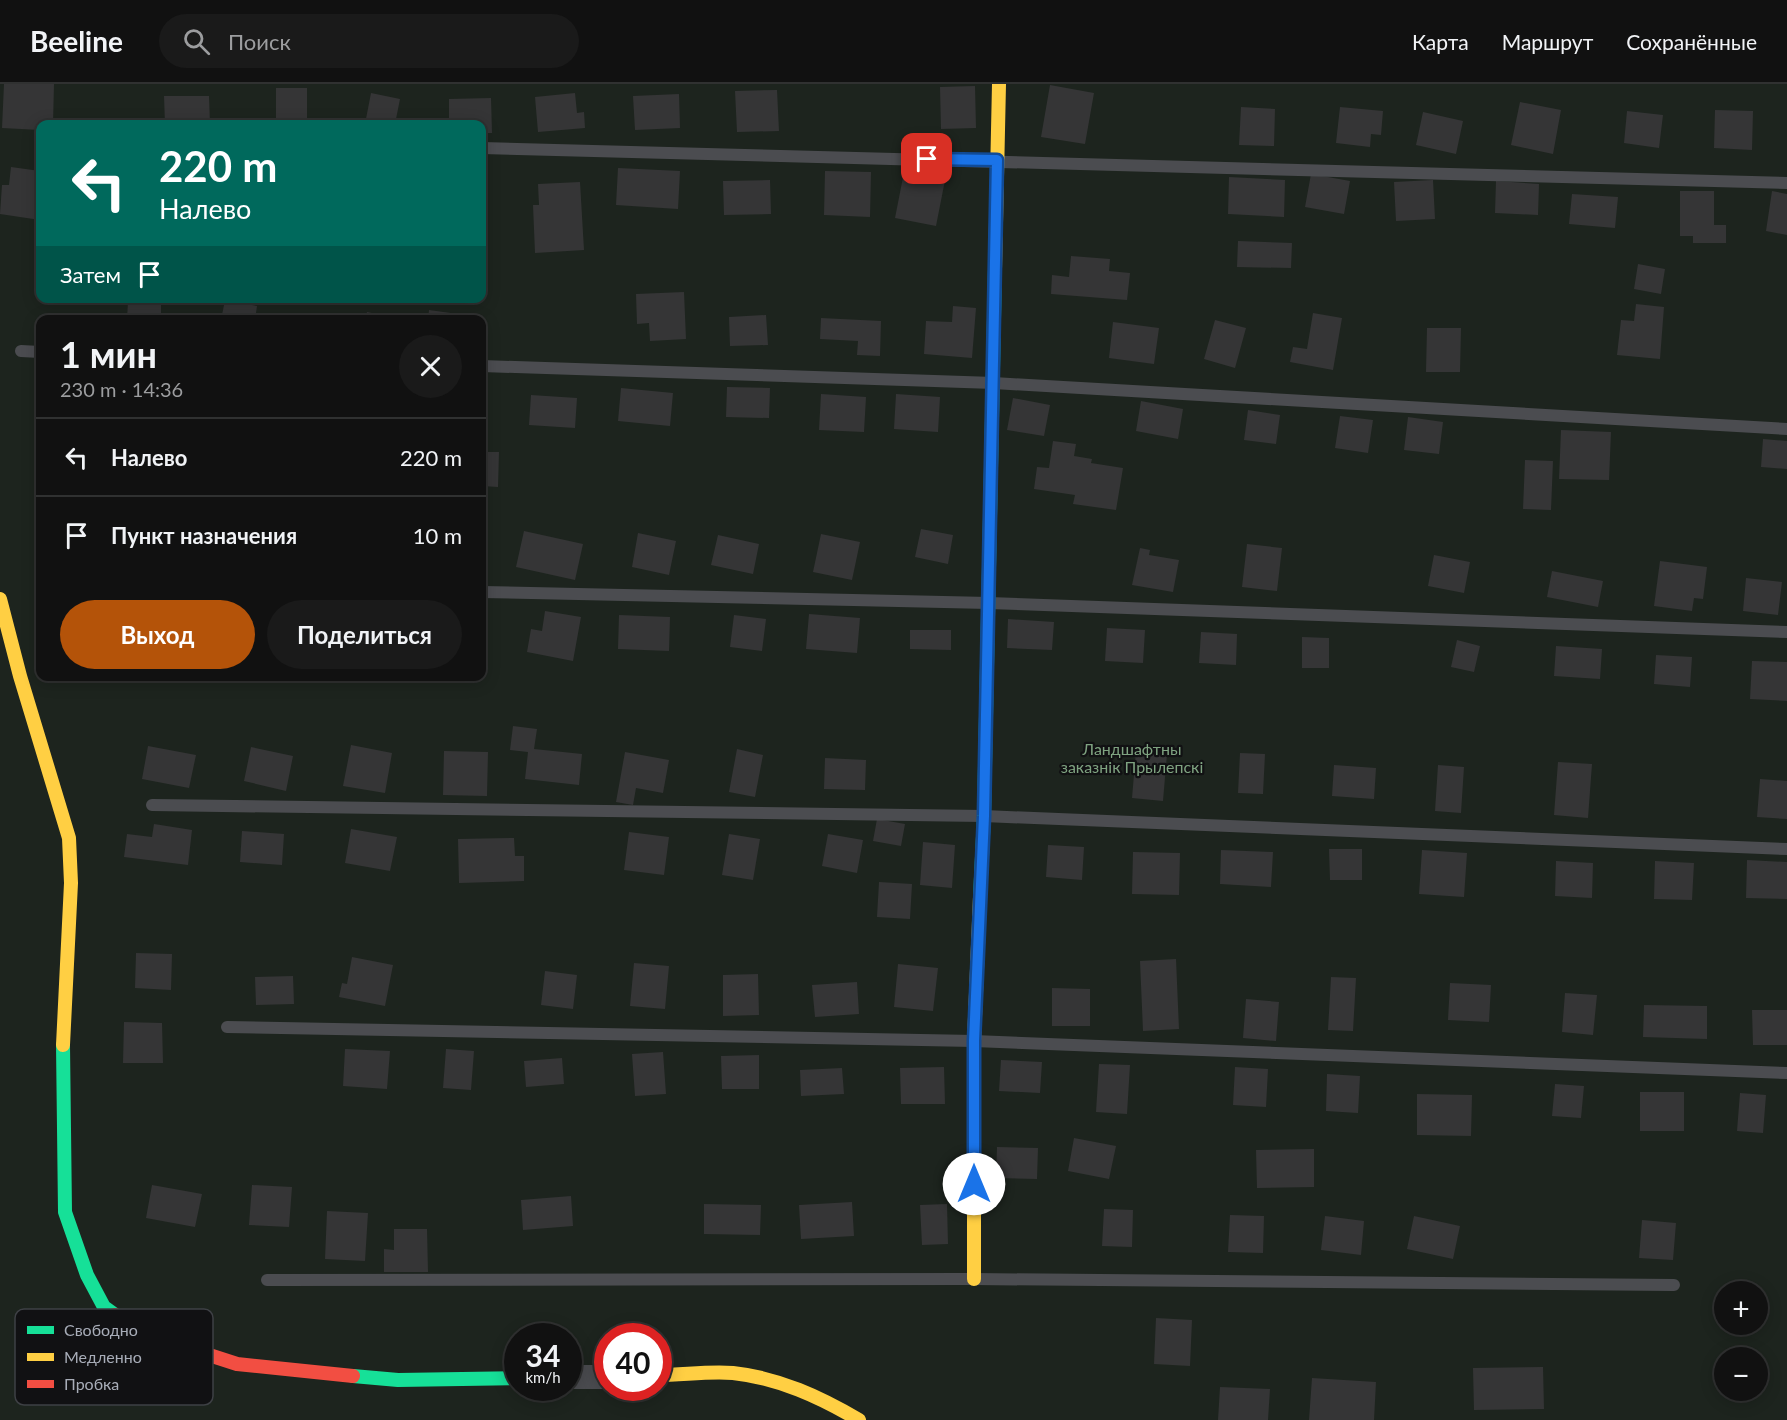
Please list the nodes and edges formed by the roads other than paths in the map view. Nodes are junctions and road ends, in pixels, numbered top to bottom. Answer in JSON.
{"nodes":[{"id":1,"x":999,"y":84,"type":"edge"},
{"id":2,"x":486,"y":148,"type":"edge"},
{"id":3,"x":997,"y":160,"type":"junction"},
{"id":4,"x":1787,"y":183,"type":"edge"},
{"id":5,"x":21,"y":351,"type":"dead end"},
{"id":6,"x":36,"y":352,"type":"edge"},
{"id":7,"x":486,"y":366,"type":"edge"},
{"id":8,"x":994,"y":383,"type":"junction"},
{"id":9,"x":1787,"y":429,"type":"edge"},
{"id":10,"x":486,"y":592,"type":"edge"},
{"id":11,"x":0,"y":599,"type":"edge"},
{"id":12,"x":989,"y":603,"type":"junction"},
{"id":13,"x":1787,"y":632,"type":"edge"},
{"id":14,"x":152,"y":805,"type":"dead end"},
{"id":15,"x":984,"y":816,"type":"junction"},
{"id":16,"x":1787,"y":849,"type":"edge"},
{"id":17,"x":227,"y":1027,"type":"dead end"},
{"id":18,"x":974,"y":1041,"type":"junction"},
{"id":19,"x":1787,"y":1073,"type":"edge"},
{"id":20,"x":974,"y":1279,"type":"junction"},
{"id":21,"x":267,"y":1280,"type":"dead end"},
{"id":22,"x":1674,"y":1285,"type":"dead end"},
{"id":23,"x":107,"y":1309,"type":"edge"},
{"id":24,"x":213,"y":1356,"type":"edge"},
{"id":25,"x":672,"y":1375,"type":"edge"},
{"id":26,"x":504,"y":1378,"type":"edge"},
{"id":27,"x":859,"y":1420,"type":"edge"}],
"edges":[{"from":1,"to":3,"type":"street"},
{"from":2,"to":3,"type":"lane"},
{"from":3,"to":4,"type":"lane"},
{"from":3,"to":8,"type":"street"},
{"from":5,"to":6,"type":"lane"},
{"from":7,"to":8,"type":"lane"},
{"from":8,"to":9,"type":"lane"},
{"from":8,"to":12,"type":"street"},
{"from":10,"to":12,"type":"lane"},
{"from":11,"to":23,"type":"street"},
{"from":12,"to":13,"type":"lane"},
{"from":12,"to":15,"type":"street"},
{"from":14,"to":15,"type":"lane"},
{"from":15,"to":16,"type":"lane"},
{"from":15,"to":18,"type":"street"},
{"from":17,"to":18,"type":"lane"},
{"from":18,"to":19,"type":"lane"},
{"from":18,"to":20,"type":"street"},
{"from":20,"to":21,"type":"lane"},
{"from":20,"to":22,"type":"lane"},
{"from":24,"to":26,"type":"street"},
{"from":25,"to":27,"type":"street"}]}
